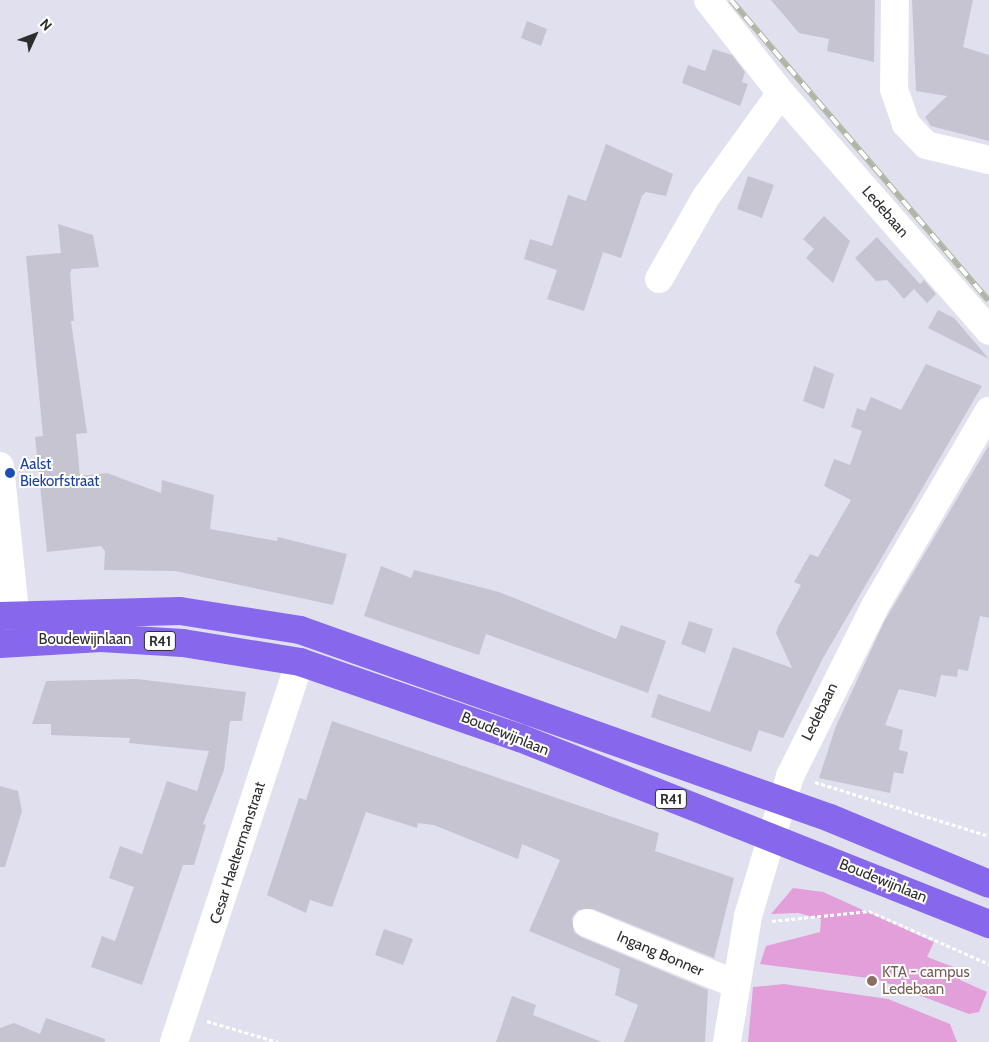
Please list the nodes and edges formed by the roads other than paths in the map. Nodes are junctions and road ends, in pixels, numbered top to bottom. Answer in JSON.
{"nodes":[{"id":1,"x":708,"y":0,"type":"edge"},
{"id":2,"x":895,"y":0,"type":"edge"},
{"id":3,"x":781,"y":93,"type":"junction"},
{"id":4,"x":989,"y":160,"type":"edge"},
{"id":5,"x":659,"y":279,"type":"dead end"},
{"id":6,"x":989,"y":331,"type":"edge"},
{"id":7,"x":989,"y":411,"type":"edge"},
{"id":8,"x":0,"y":466,"type":"edge"},
{"id":9,"x":9,"y":629,"type":"edge"},
{"id":10,"x":300,"y":662,"type":"junction"},
{"id":11,"x":782,"y":801,"type":"junction"},
{"id":12,"x":770,"y":837,"type":"junction"},
{"id":13,"x":989,"y":884,"type":"edge"},
{"id":14,"x":587,"y":923,"type":"dead end"},
{"id":15,"x":989,"y":924,"type":"edge"},
{"id":16,"x":734,"y":982,"type":"junction"},
{"id":17,"x":174,"y":1042,"type":"edge"},
{"id":18,"x":727,"y":1042,"type":"edge"}],
"edges":[{"from":1,"to":3,"type":"street","name":"Ledebaan"},
{"from":2,"to":4,"type":"street"},
{"from":3,"to":5,"type":"street"},
{"from":3,"to":6,"type":"street","name":"Ledebaan"},
{"from":7,"to":11,"type":"street","name":"Ledebaan"},
{"from":8,"to":9,"type":"street"},
{"from":9,"to":10,"type":"main road","name":"Boudewijnlaan","number":"R41"},
{"from":9,"to":11,"type":"main road","name":"Boudewijnlaan","number":"R41"},
{"from":10,"to":12,"type":"main road","name":"Boudewijnlaan","number":"R41"},
{"from":10,"to":17,"type":"street","name":"Cesar Haeltermanstraat"},
{"from":11,"to":12,"type":"street","name":"Ledebaan"},
{"from":11,"to":13,"type":"main road","name":"Boudewijnlaan","number":"R41"},
{"from":12,"to":15,"type":"main road","name":"Boudewijnlaan","number":"R41"},
{"from":12,"to":16,"type":"street","name":"Ledebaan"},
{"from":14,"to":16,"type":"street","name":"Ingang Bonner"},
{"from":16,"to":18,"type":"street","name":"Ledebaan"}]}
